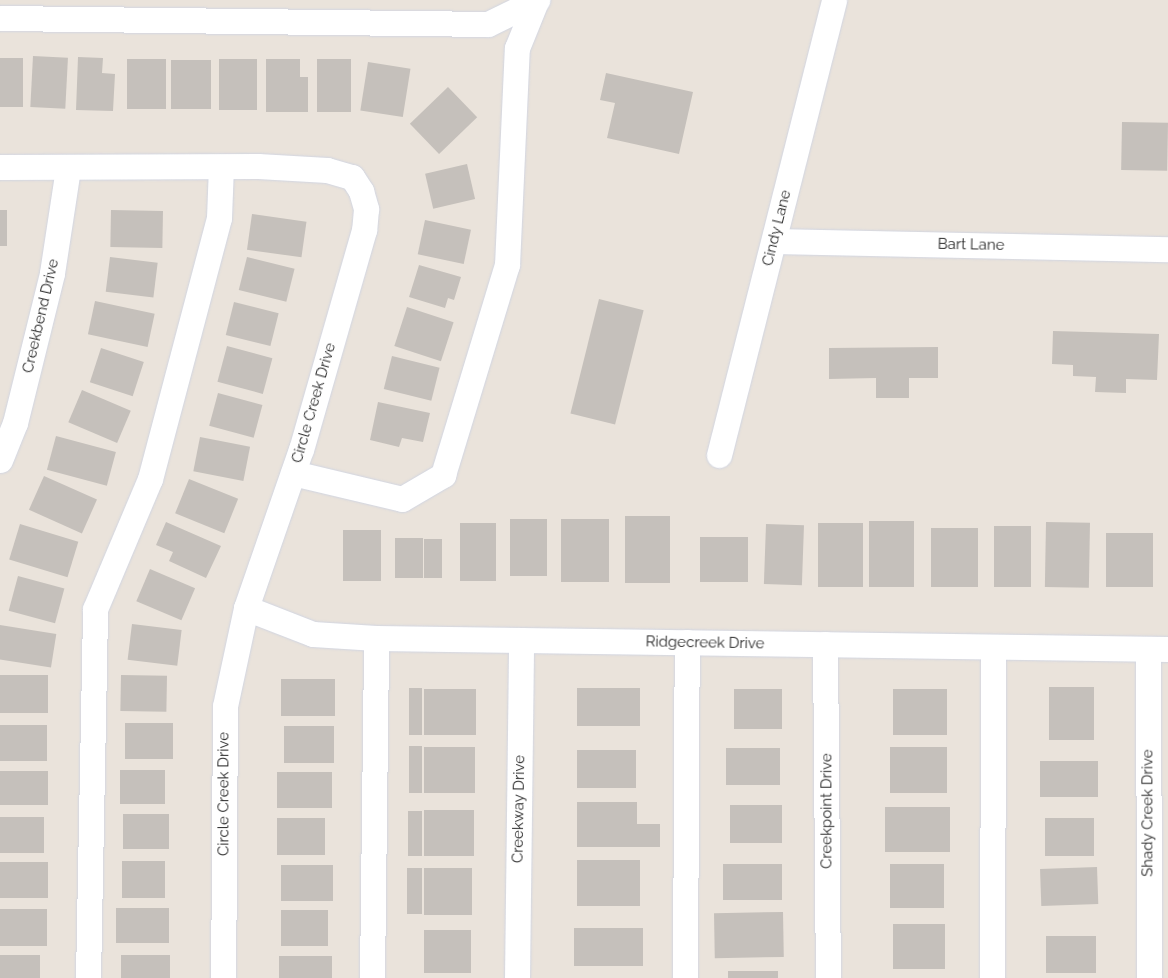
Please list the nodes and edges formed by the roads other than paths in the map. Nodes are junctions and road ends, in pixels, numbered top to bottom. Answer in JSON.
{"nodes":[{"id":1,"x":536,"y":0,"type":"edge"},
{"id":2,"x":834,"y":0,"type":"edge"},
{"id":3,"x":0,"y":18,"type":"edge"},
{"id":4,"x":0,"y":167,"type":"edge"},
{"id":5,"x":221,"y":167,"type":"junction"},
{"id":6,"x":68,"y":168,"type":"junction"},
{"id":7,"x":774,"y":241,"type":"junction"},
{"id":8,"x":1168,"y":249,"type":"edge"},
{"id":9,"x":719,"y":455,"type":"dead end"},
{"id":10,"x":0,"y":460,"type":"edge"},
{"id":11,"x":293,"y":473,"type":"junction"},
{"id":12,"x":246,"y":608,"type":"junction"},
{"id":13,"x":376,"y":638,"type":"junction"},
{"id":14,"x":521,"y":640,"type":"junction"},
{"id":15,"x":687,"y":642,"type":"junction"},
{"id":16,"x":826,"y":644,"type":"junction"},
{"id":17,"x":993,"y":647,"type":"junction"},
{"id":18,"x":1158,"y":649,"type":"edge"},
{"id":19,"x":88,"y":978,"type":"edge"},
{"id":20,"x":222,"y":978,"type":"edge"},
{"id":21,"x":372,"y":978,"type":"edge"},
{"id":22,"x":517,"y":978,"type":"edge"},
{"id":23,"x":685,"y":978,"type":"edge"},
{"id":24,"x":828,"y":978,"type":"edge"},
{"id":25,"x":992,"y":978,"type":"edge"},
{"id":26,"x":1149,"y":978,"type":"edge"}],
"edges":[{"from":1,"to":3,"type":"street"},
{"from":1,"to":11,"type":"street"},
{"from":2,"to":7,"type":"street","name":"Cindy Lane"},
{"from":4,"to":6,"type":"street","name":"Circle Creek Drive"},
{"from":5,"to":6,"type":"street","name":"Circle Creek Drive"},
{"from":5,"to":11,"type":"street","name":"Circle Creek Drive"},
{"from":5,"to":19,"type":"street"},
{"from":6,"to":10,"type":"street","name":"Creekbend Drive"},
{"from":7,"to":8,"type":"street","name":"Bart Lane"},
{"from":7,"to":9,"type":"street","name":"Cindy Lane"},
{"from":11,"to":12,"type":"street","name":"Circle Creek Drive"},
{"from":12,"to":13,"type":"street","name":"Ridgecreek Drive"},
{"from":12,"to":20,"type":"street","name":"Circle Creek Drive"},
{"from":13,"to":14,"type":"street","name":"Ridgecreek Drive"},
{"from":13,"to":21,"type":"street"},
{"from":14,"to":15,"type":"street","name":"Ridgecreek Drive"},
{"from":14,"to":22,"type":"street","name":"Creekway Drive"},
{"from":15,"to":16,"type":"street","name":"Ridgecreek Drive"},
{"from":15,"to":23,"type":"street"},
{"from":16,"to":17,"type":"street","name":"Ridgecreek Drive"},
{"from":16,"to":24,"type":"street","name":"Creekpoint Drive"},
{"from":17,"to":18,"type":"street","name":"Ridgecreek Drive"},
{"from":17,"to":25,"type":"street"},
{"from":18,"to":26,"type":"street","name":"Shady Creek Drive"}]}
